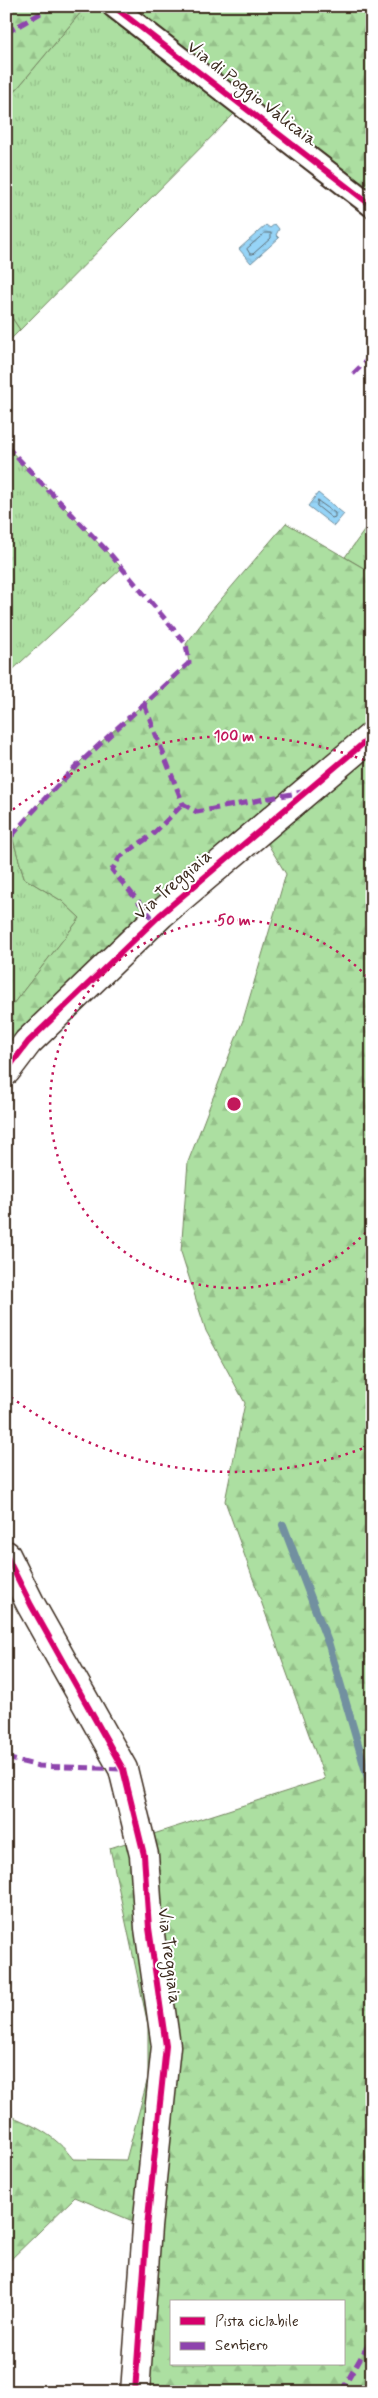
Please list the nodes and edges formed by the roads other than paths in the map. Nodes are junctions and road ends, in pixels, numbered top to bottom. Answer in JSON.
{"nodes":[{"id":1,"x":113,"y":6,"type":"edge"},
{"id":2,"x":372,"y":206,"type":"edge"},
{"id":3,"x":372,"y":736,"type":"edge"},
{"id":4,"x":6,"y":1070,"type":"edge"},
{"id":5,"x":6,"y":1555,"type":"edge"},
{"id":6,"x":135,"y":2392,"type":"edge"}],
"edges":[{"from":1,"to":2,"type":"street","name":"Via di Poggio Valicaia"},
{"from":3,"to":4,"type":"street","name":"Via Treggiaia"},
{"from":5,"to":6,"type":"street","name":"Via Treggiaia"}]}
